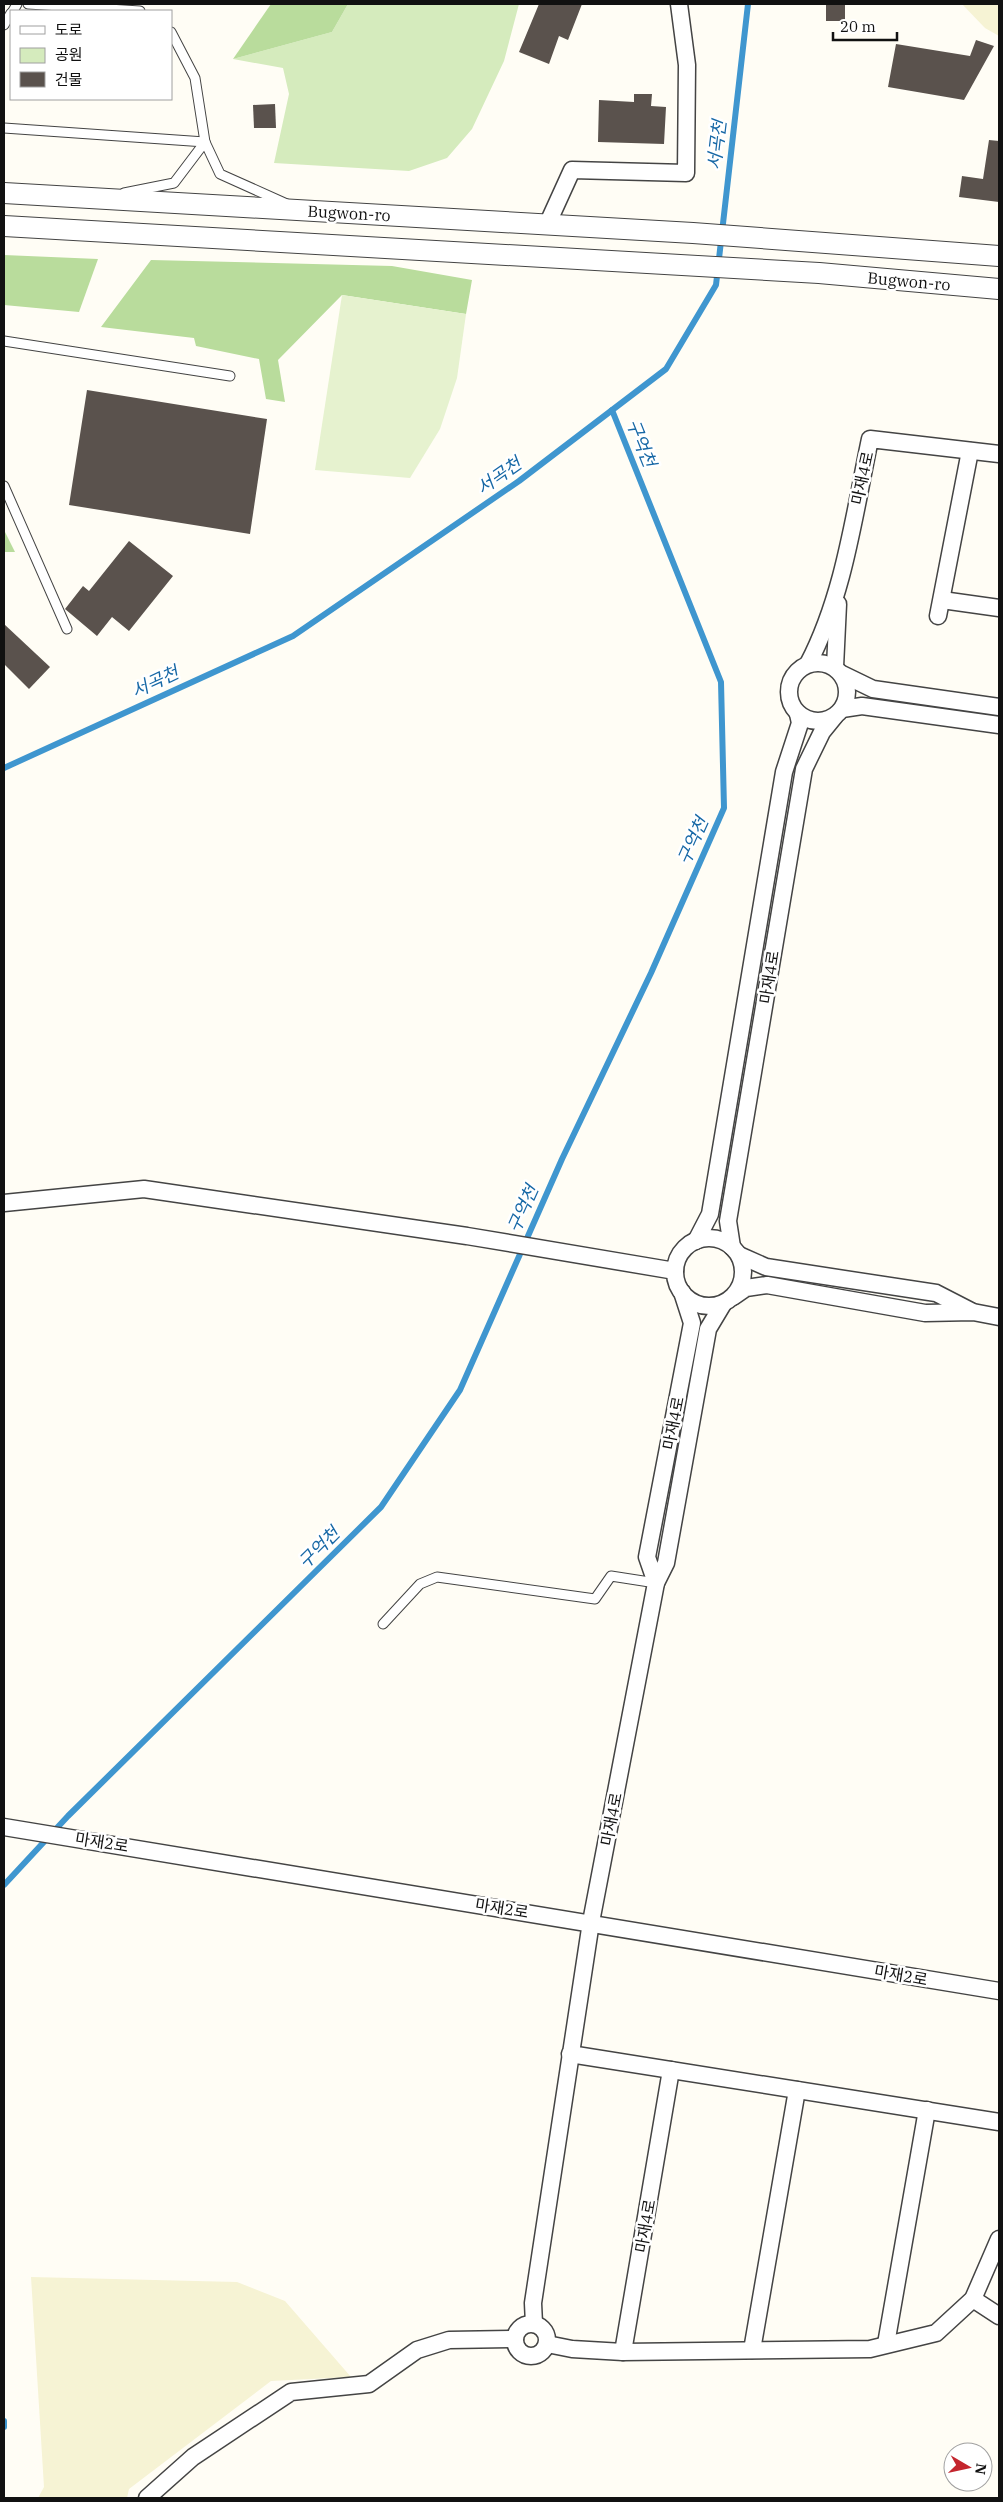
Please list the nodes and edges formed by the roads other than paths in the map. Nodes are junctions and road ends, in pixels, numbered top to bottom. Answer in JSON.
{"nodes":[{"id":1,"x":28,"y":4,"type":"edge"},
{"id":2,"x":679,"y":4,"type":"edge"},
{"id":3,"x":124,"y":10,"type":"edge"},
{"id":4,"x":172,"y":34,"type":"edge"},
{"id":5,"x":4,"y":128,"type":"edge"},
{"id":6,"x":205,"y":142,"type":"junction"},
{"id":7,"x":4,"y":193,"type":"edge"},
{"id":8,"x":95,"y":198,"type":"junction"},
{"id":9,"x":302,"y":210,"type":"junction"},
{"id":10,"x":547,"y":225,"type":"junction"},
{"id":11,"x":4,"y":226,"type":"edge"},
{"id":12,"x":999,"y":256,"type":"edge"},
{"id":13,"x":999,"y":289,"type":"edge"},
{"id":14,"x":4,"y":341,"type":"edge"},
{"id":15,"x":230,"y":376,"type":"dead end"},
{"id":16,"x":970,"y":451,"type":"junction"},
{"id":17,"x":999,"y":454,"type":"edge"},
{"id":18,"x":4,"y":486,"type":"edge"},
{"id":19,"x":839,"y":587,"type":"junction"},
{"id":20,"x":942,"y":600,"type":"junction"},
{"id":21,"x":999,"y":608,"type":"edge"},
{"id":22,"x":938,"y":616,"type":"dead end"},
{"id":23,"x":67,"y":629,"type":"dead end"},
{"id":24,"x":808,"y":664,"type":"junction"},
{"id":25,"x":838,"y":671,"type":"junction"},
{"id":26,"x":999,"y":707,"type":"edge"},
{"id":27,"x":839,"y":713,"type":"junction"},
{"id":28,"x":798,"y":714,"type":"junction"},
{"id":29,"x":999,"y":725,"type":"edge"},
{"id":30,"x":4,"y":1203,"type":"edge"},
{"id":31,"x":696,"y":1241,"type":"junction"},
{"id":32,"x":735,"y":1251,"type":"junction"},
{"id":33,"x":675,"y":1271,"type":"junction"},
{"id":34,"x":682,"y":1292,"type":"junction"},
{"id":35,"x":728,"y":1300,"type":"junction"},
{"id":36,"x":973,"y":1312,"type":"junction"},
{"id":37,"x":999,"y":1317,"type":"edge"},
{"id":38,"x":656,"y":1583,"type":"junction"},
{"id":39,"x":382,"y":1624,"type":"dead end"},
{"id":40,"x":4,"y":1827,"type":"edge"},
{"id":41,"x":591,"y":1922,"type":"junction"},
{"id":42,"x":999,"y":1991,"type":"edge"},
{"id":43,"x":570,"y":2054,"type":"junction"},
{"id":44,"x":671,"y":2070,"type":"junction"},
{"id":45,"x":797,"y":2090,"type":"junction"},
{"id":46,"x":926,"y":2110,"type":"junction"},
{"id":47,"x":999,"y":2122,"type":"edge"},
{"id":48,"x":999,"y":2239,"type":"edge"},
{"id":49,"x":973,"y":2299,"type":"junction"},
{"id":50,"x":999,"y":2316,"type":"edge"},
{"id":51,"x":534,"y":2324,"type":"junction"},
{"id":52,"x":515,"y":2340,"type":"junction"},
{"id":53,"x":547,"y":2344,"type":"junction"},
{"id":54,"x":886,"y":2344,"type":"junction"},
{"id":55,"x":752,"y":2350,"type":"junction"},
{"id":56,"x":624,"y":2352,"type":"junction"},
{"id":57,"x":148,"y":2498,"type":"edge"}],
"edges":[{"from":1,"to":3,"type":"lane"},
{"from":2,"to":10,"type":"street"},
{"from":4,"to":6,"type":"lane"},
{"from":5,"to":6,"type":"lane"},
{"from":6,"to":8,"type":"lane"},
{"from":6,"to":9,"type":"lane"},
{"from":7,"to":8,"type":"street","name":"Bugwon-ro"},
{"from":8,"to":9,"type":"street","name":"Bugwon-ro"},
{"from":9,"to":10,"type":"street","name":"Bugwon-ro"},
{"from":10,"to":12,"type":"street","name":"Bugwon-ro"},
{"from":11,"to":13,"type":"street","name":"Bugwon-ro"},
{"from":14,"to":15,"type":"lane"},
{"from":16,"to":17,"type":"street","name":"마재4로"},
{"from":16,"to":19,"type":"street","name":"마재4로"},
{"from":16,"to":20,"type":"street"},
{"from":18,"to":23,"type":"lane"},
{"from":19,"to":24,"type":"street","name":"마재4로"},
{"from":19,"to":25,"type":"street","name":"마재4로"},
{"from":20,"to":21,"type":"street"},
{"from":20,"to":22,"type":"street"},
{"from":24,"to":25,"type":"street"},
{"from":24,"to":28,"type":"street"},
{"from":25,"to":26,"type":"street"},
{"from":25,"to":27,"type":"street"},
{"from":27,"to":28,"type":"street"},
{"from":27,"to":29,"type":"street"},
{"from":27,"to":32,"type":"street","name":"마재4로"},
{"from":28,"to":31,"type":"street","name":"마재4로"},
{"from":30,"to":33,"type":"street"},
{"from":31,"to":32,"type":"street"},
{"from":31,"to":33,"type":"street"},
{"from":32,"to":35,"type":"street"},
{"from":32,"to":36,"type":"street"},
{"from":33,"to":34,"type":"street"},
{"from":34,"to":35,"type":"street"},
{"from":34,"to":38,"type":"street","name":"마재4로"},
{"from":35,"to":36,"type":"street"},
{"from":35,"to":38,"type":"street","name":"마재4로"},
{"from":36,"to":37,"type":"street"},
{"from":38,"to":39,"type":"lane"},
{"from":38,"to":41,"type":"street","name":"마재4로"},
{"from":40,"to":41,"type":"street","name":"마재2로"},
{"from":41,"to":42,"type":"street","name":"마재2로"},
{"from":41,"to":43,"type":"street","name":"마재4로"},
{"from":43,"to":44,"type":"street"},
{"from":43,"to":51,"type":"street","name":"마재4로"},
{"from":44,"to":45,"type":"street"},
{"from":44,"to":56,"type":"street","name":"마재4로"},
{"from":45,"to":46,"type":"street"},
{"from":45,"to":55,"type":"street"},
{"from":46,"to":47,"type":"street"},
{"from":46,"to":54,"type":"street"},
{"from":48,"to":49,"type":"street"},
{"from":49,"to":50,"type":"street"},
{"from":49,"to":54,"type":"street"},
{"from":51,"to":52,"type":"street"},
{"from":51,"to":53,"type":"street"},
{"from":52,"to":53,"type":"street"},
{"from":52,"to":57,"type":"street"},
{"from":53,"to":56,"type":"street"},
{"from":54,"to":55,"type":"street"},
{"from":55,"to":56,"type":"street"}]}
